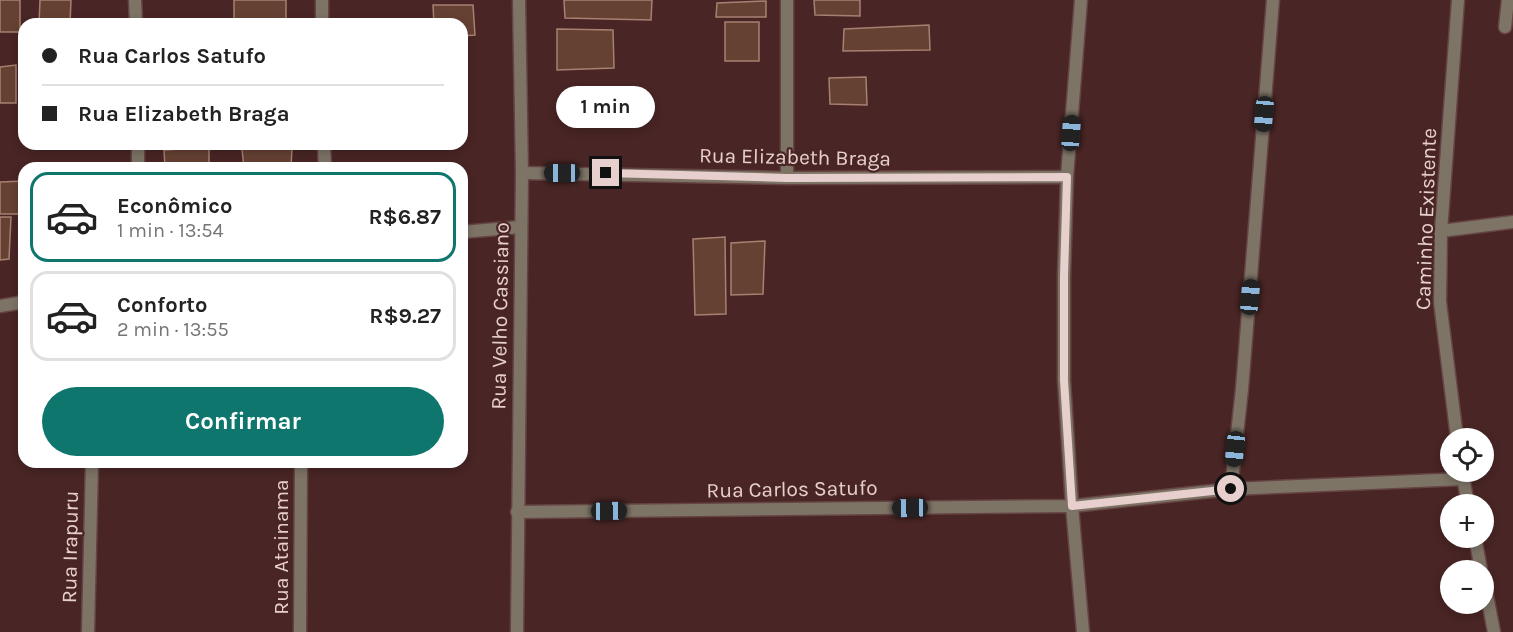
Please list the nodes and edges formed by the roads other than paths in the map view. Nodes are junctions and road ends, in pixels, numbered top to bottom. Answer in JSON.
{"nodes":[{"id":1,"x":135,"y":0,"type":"edge"},
{"id":2,"x":322,"y":0,"type":"edge"},
{"id":3,"x":519,"y":0,"type":"edge"},
{"id":4,"x":787,"y":0,"type":"edge"},
{"id":5,"x":1081,"y":0,"type":"edge"},
{"id":6,"x":1273,"y":0,"type":"edge"},
{"id":7,"x":1458,"y":0,"type":"edge"},
{"id":8,"x":1508,"y":0,"type":"edge"},
{"id":9,"x":135,"y":18,"type":"edge"},
{"id":10,"x":322,"y":18,"type":"edge"},
{"id":11,"x":1505,"y":27,"type":"dead end"},
{"id":12,"x":522,"y":173,"type":"junction"},
{"id":13,"x":1067,"y":177,"type":"junction"},
{"id":14,"x":787,"y":178,"type":"junction"},
{"id":15,"x":1513,"y":222,"type":"edge"},
{"id":16,"x":520,"y":227,"type":"junction"},
{"id":17,"x":468,"y":231,"type":"edge"},
{"id":18,"x":1441,"y":231,"type":"junction"},
{"id":19,"x":18,"y":303,"type":"edge"},
{"id":20,"x":0,"y":306,"type":"edge"},
{"id":21,"x":1457,"y":428,"type":"edge"},
{"id":22,"x":92,"y":468,"type":"edge"},
{"id":23,"x":301,"y":468,"type":"edge"},
{"id":24,"x":1440,"y":476,"type":"edge"},
{"id":25,"x":1231,"y":489,"type":"junction"},
{"id":26,"x":1072,"y":506,"type":"junction"},
{"id":27,"x":517,"y":512,"type":"junction"},
{"id":28,"x":1491,"y":614,"type":"edge"},
{"id":29,"x":88,"y":632,"type":"edge"},
{"id":30,"x":300,"y":632,"type":"edge"},
{"id":31,"x":517,"y":632,"type":"edge"},
{"id":32,"x":1083,"y":632,"type":"edge"},
{"id":33,"x":1494,"y":632,"type":"edge"}],
"edges":[{"from":1,"to":9,"type":"street"},
{"from":2,"to":10,"type":"street"},
{"from":3,"to":12,"type":"street","name":"Rua Velho Cassiano"},
{"from":4,"to":14,"type":"street"},
{"from":5,"to":13,"type":"street"},
{"from":6,"to":25,"type":"street"},
{"from":7,"to":18,"type":"street","name":"Caminho Existente"},
{"from":8,"to":11,"type":"street"},
{"from":12,"to":14,"type":"street","name":"Rua Elizabeth Braga"},
{"from":12,"to":16,"type":"street","name":"Rua Velho Cassiano"},
{"from":13,"to":14,"type":"street","name":"Rua Elizabeth Braga"},
{"from":13,"to":26,"type":"street"},
{"from":15,"to":18,"type":"street"},
{"from":16,"to":17,"type":"street"},
{"from":16,"to":27,"type":"street","name":"Rua Velho Cassiano"},
{"from":18,"to":21,"type":"street","name":"Caminho Existente"},
{"from":19,"to":20,"type":"street"},
{"from":22,"to":29,"type":"street","name":"Rua Irapuru"},
{"from":23,"to":30,"type":"street","name":"Rua Atainama"},
{"from":24,"to":25,"type":"street","name":"Rua Carlos Satufo"},
{"from":25,"to":26,"type":"street","name":"Rua Carlos Satufo"},
{"from":26,"to":27,"type":"street","name":"Rua Carlos Satufo"},
{"from":26,"to":32,"type":"street"},
{"from":27,"to":31,"type":"street","name":"Rua Velho Cassiano"},
{"from":28,"to":33,"type":"street"}]}
